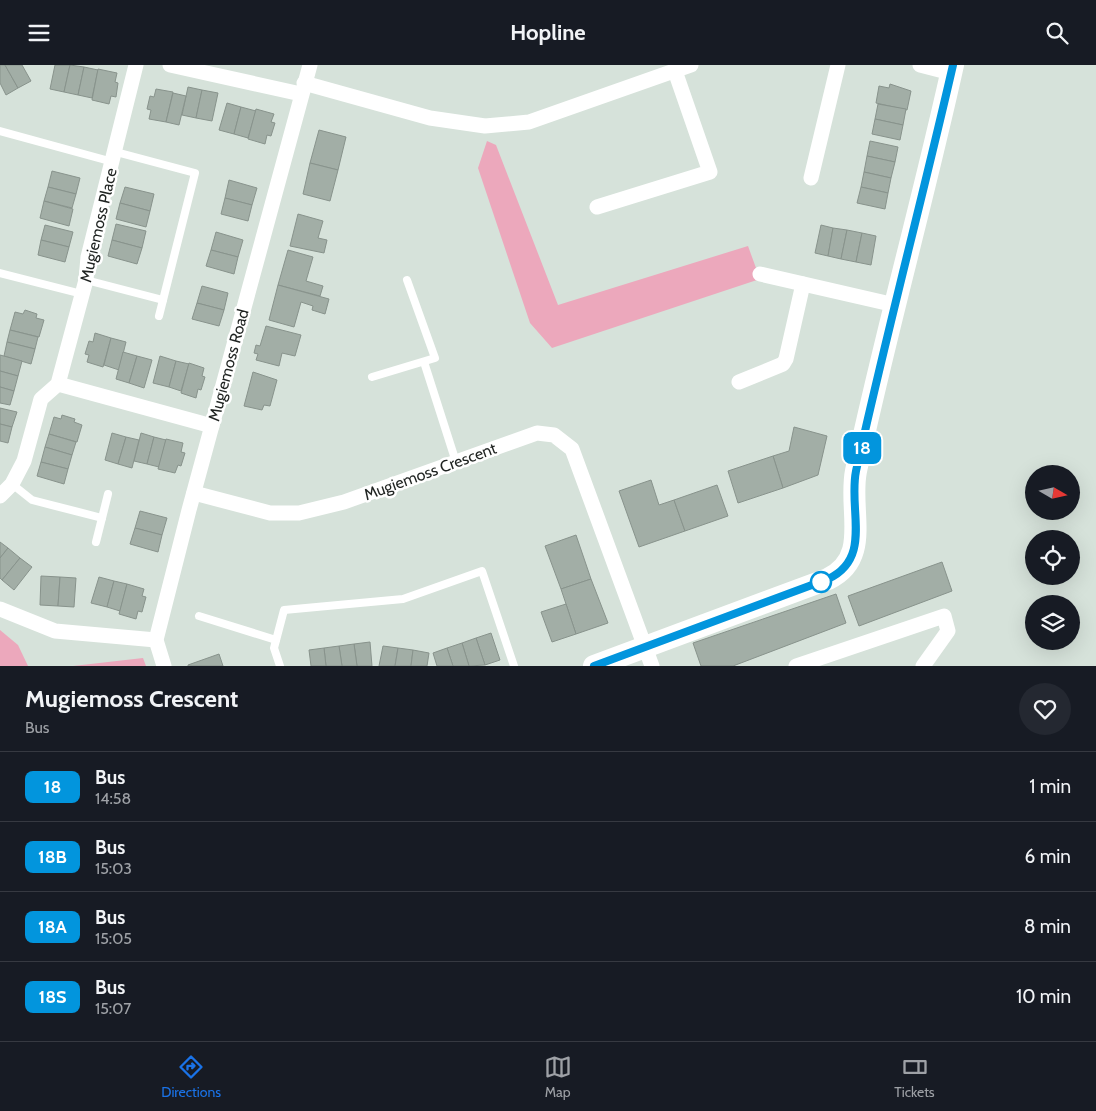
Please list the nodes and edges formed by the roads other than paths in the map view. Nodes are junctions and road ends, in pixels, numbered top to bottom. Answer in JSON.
{"nodes":[{"id":1,"x":136,"y":65,"type":"edge"},
{"id":2,"x":170,"y":65,"type":"edge"},
{"id":3,"x":310,"y":65,"type":"edge"},
{"id":4,"x":691,"y":65,"type":"edge"},
{"id":5,"x":838,"y":65,"type":"edge"},
{"id":6,"x":920,"y":65,"type":"edge"},
{"id":7,"x":197,"y":68,"type":"edge"},
{"id":8,"x":952,"y":69,"type":"edge"},
{"id":9,"x":675,"y":71,"type":"junction"},
{"id":10,"x":303,"y":89,"type":"junction"},
{"id":11,"x":0,"y":131,"type":"edge"},
{"id":12,"x":114,"y":157,"type":"junction"},
{"id":13,"x":811,"y":179,"type":"dead end"},
{"id":14,"x":597,"y":207,"type":"dead end"},
{"id":15,"x":0,"y":273,"type":"edge"},
{"id":16,"x":760,"y":274,"type":"dead end"},
{"id":17,"x":407,"y":280,"type":"dead end"},
{"id":18,"x":803,"y":284,"type":"junction"},
{"id":19,"x":84,"y":287,"type":"junction"},
{"id":20,"x":163,"y":300,"type":"junction"},
{"id":21,"x":895,"y":305,"type":"junction"},
{"id":22,"x":159,"y":316,"type":"dead end"},
{"id":23,"x":424,"y":361,"type":"junction"},
{"id":24,"x":372,"y":377,"type":"dead end"},
{"id":25,"x":739,"y":382,"type":"dead end"},
{"id":26,"x":58,"y":385,"type":"junction"},
{"id":27,"x":212,"y":426,"type":"junction"},
{"id":28,"x":456,"y":462,"type":"junction"},
{"id":29,"x":12,"y":484,"type":"junction"},
{"id":30,"x":194,"y":493,"type":"junction"},
{"id":31,"x":108,"y":494,"type":"dead end"},
{"id":32,"x":0,"y":497,"type":"edge"},
{"id":33,"x":102,"y":518,"type":"junction"},
{"id":34,"x":96,"y":542,"type":"dead end"},
{"id":35,"x":0,"y":609,"type":"edge"},
{"id":36,"x":198,"y":616,"type":"dead end"},
{"id":37,"x":156,"y":640,"type":"junction"},
{"id":38,"x":276,"y":640,"type":"junction"},
{"id":39,"x":648,"y":657,"type":"edge"},
{"id":40,"x":164,"y":666,"type":"edge"},
{"id":41,"x":280,"y":666,"type":"edge"},
{"id":42,"x":514,"y":666,"type":"edge"},
{"id":43,"x":594,"y":666,"type":"edge"},
{"id":44,"x":796,"y":666,"type":"edge"},
{"id":45,"x":923,"y":666,"type":"edge"}],
"edges":[{"from":1,"to":12,"type":"street","name":"Mugiemoss Place"},
{"from":2,"to":7,"type":"street"},
{"from":3,"to":10,"type":"street","name":"Mugiemoss Road"},
{"from":4,"to":9,"type":"street"},
{"from":5,"to":13,"type":"street"},
{"from":6,"to":8,"type":"street"},
{"from":7,"to":10,"type":"street"},
{"from":8,"to":21,"type":"street"},
{"from":9,"to":10,"type":"street"},
{"from":9,"to":14,"type":"street"},
{"from":10,"to":27,"type":"street","name":"Mugiemoss Road"},
{"from":11,"to":12,"type":"lane"},
{"from":12,"to":19,"type":"street","name":"Mugiemoss Place"},
{"from":12,"to":20,"type":"lane"},
{"from":15,"to":19,"type":"lane"},
{"from":16,"to":18,"type":"street"},
{"from":17,"to":23,"type":"lane"},
{"from":18,"to":21,"type":"street"},
{"from":18,"to":25,"type":"street"},
{"from":19,"to":20,"type":"lane"},
{"from":19,"to":26,"type":"street","name":"Mugiemoss Place"},
{"from":20,"to":22,"type":"lane"},
{"from":21,"to":39,"type":"street"},
{"from":23,"to":24,"type":"lane"},
{"from":23,"to":28,"type":"lane"},
{"from":26,"to":27,"type":"street"},
{"from":26,"to":29,"type":"street"},
{"from":27,"to":30,"type":"street","name":"Mugiemoss Road"},
{"from":28,"to":30,"type":"street","name":"Mugiemoss Crescent"},
{"from":28,"to":39,"type":"street","name":"Mugiemoss Crescent"},
{"from":29,"to":32,"type":"street"},
{"from":29,"to":33,"type":"lane"},
{"from":30,"to":37,"type":"street","name":"Mugiemoss Road"},
{"from":31,"to":33,"type":"lane"},
{"from":33,"to":34,"type":"lane"},
{"from":35,"to":37,"type":"street"},
{"from":36,"to":38,"type":"lane"},
{"from":37,"to":40,"type":"street"},
{"from":38,"to":41,"type":"lane"},
{"from":38,"to":42,"type":"lane"},
{"from":39,"to":43,"type":"street"},
{"from":44,"to":45,"type":"street"}]}
